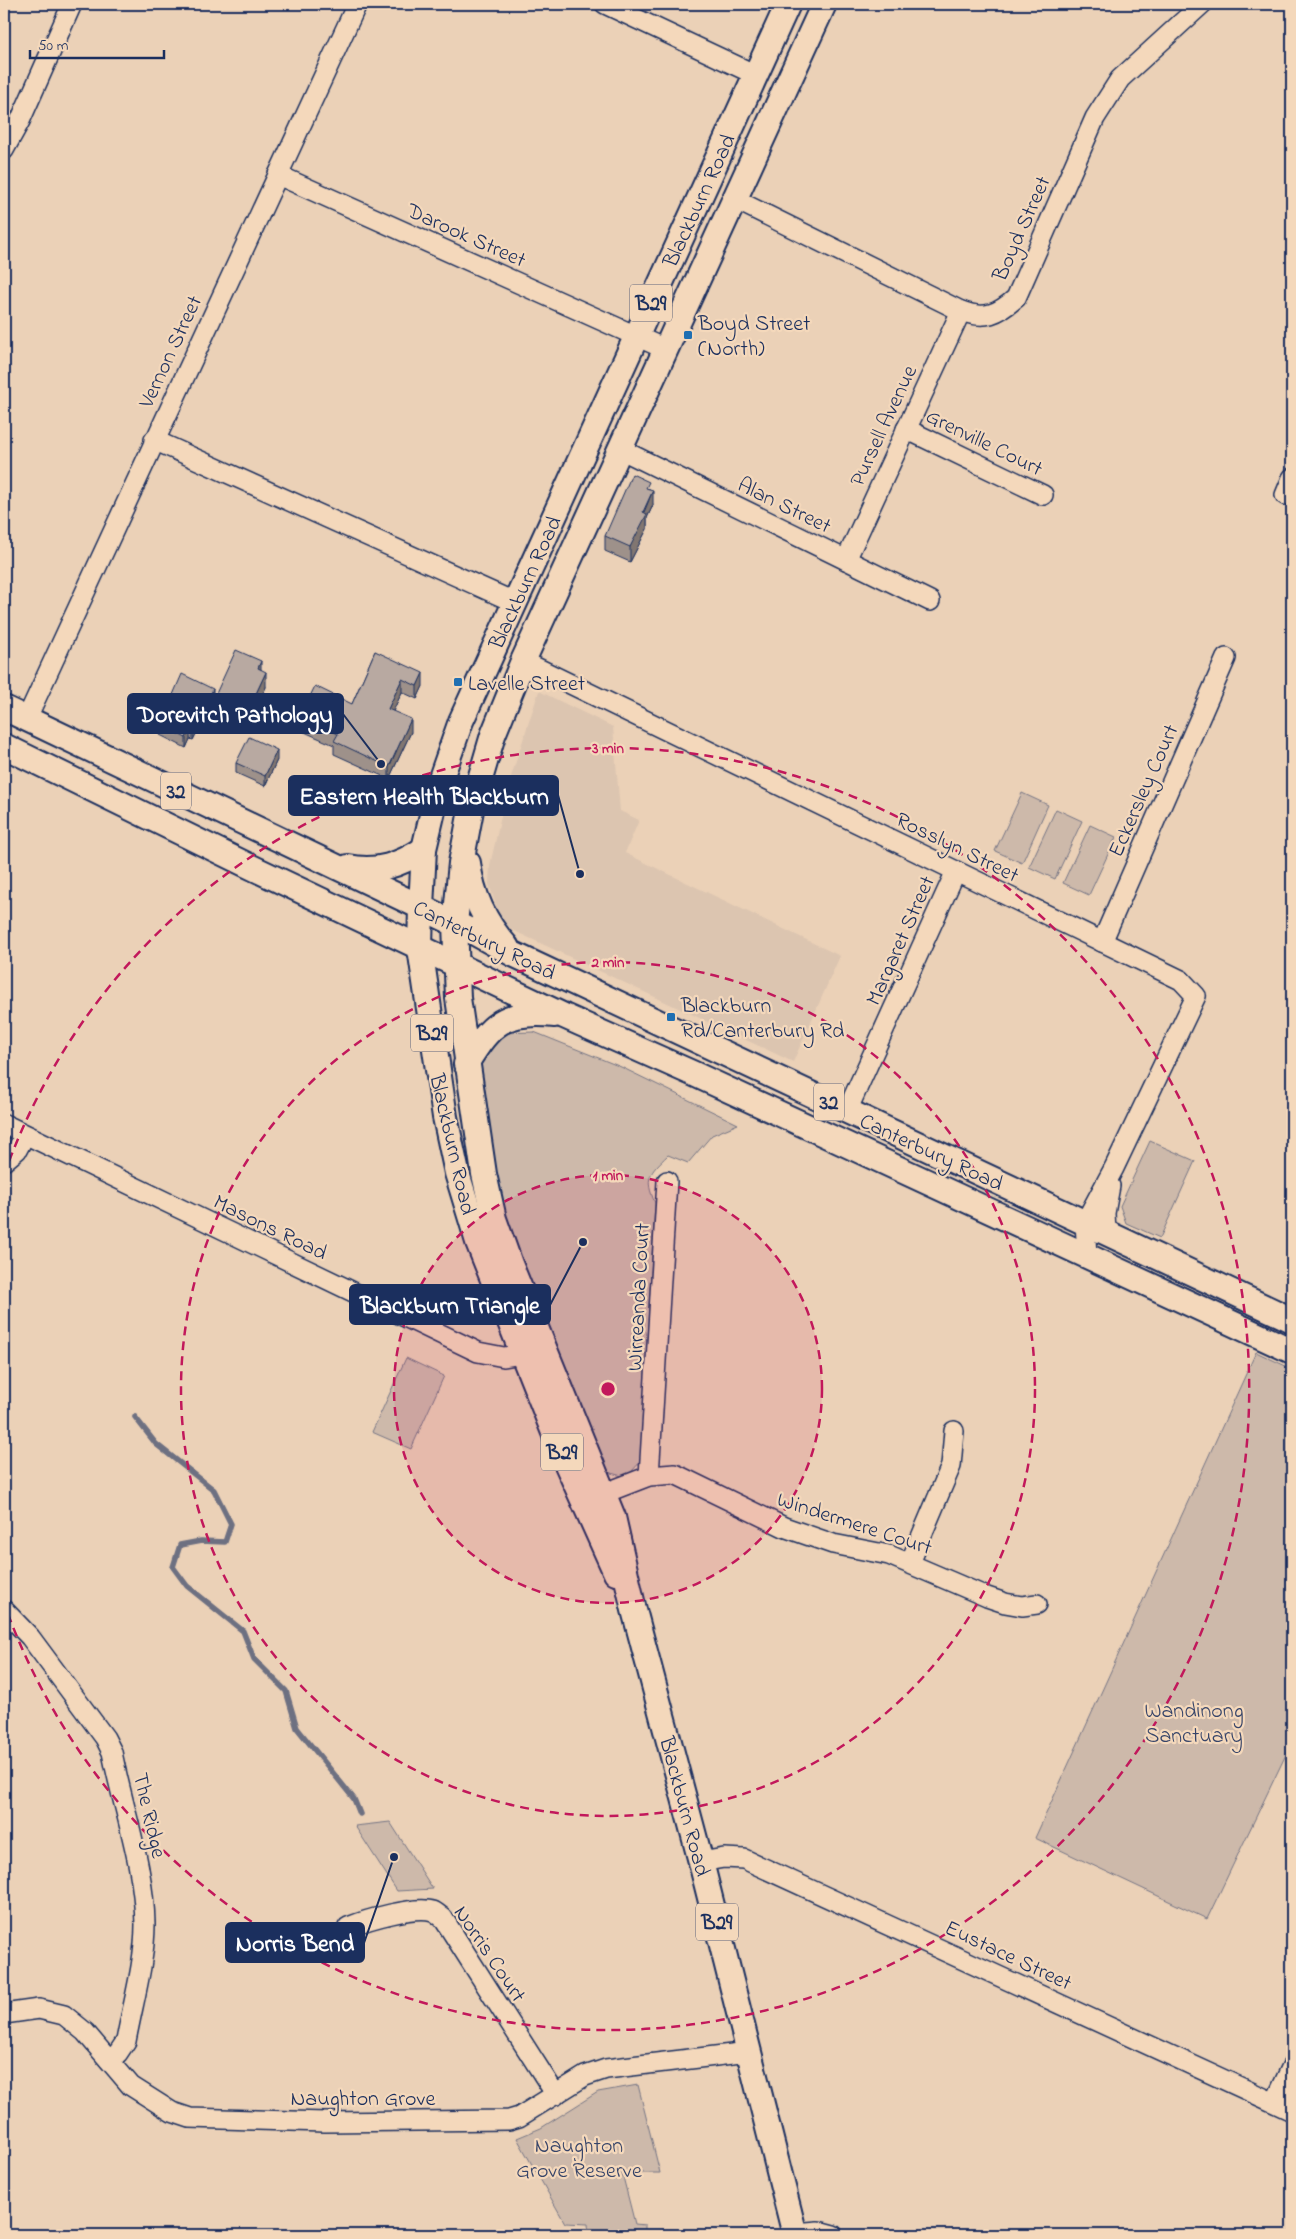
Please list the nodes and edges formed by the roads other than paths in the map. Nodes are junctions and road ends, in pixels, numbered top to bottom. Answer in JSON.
{"nodes":[{"id":1,"x":72,"y":4,"type":"edge"},
{"id":2,"x":357,"y":4,"type":"edge"},
{"id":3,"x":605,"y":4,"type":"edge"},
{"id":4,"x":788,"y":4,"type":"edge"},
{"id":5,"x":824,"y":4,"type":"edge"},
{"id":6,"x":1202,"y":4,"type":"edge"},
{"id":7,"x":756,"y":75,"type":"junction"},
{"id":8,"x":4,"y":150,"type":"edge"},
{"id":9,"x":278,"y":175,"type":"junction"},
{"id":10,"x":734,"y":198,"type":"junction"},
{"id":11,"x":961,"y":311,"type":"junction"},
{"id":12,"x":636,"y":336,"type":"junction"},
{"id":13,"x":665,"y":349,"type":"junction"},
{"id":14,"x":906,"y":428,"type":"junction"},
{"id":15,"x":154,"y":440,"type":"junction"},
{"id":16,"x":620,"y":449,"type":"junction"},
{"id":17,"x":1292,"y":478,"type":"edge"},
{"id":18,"x":1043,"y":495,"type":"dead end"},
{"id":19,"x":1284,"y":495,"type":"dead end"},
{"id":20,"x":846,"y":560,"type":"junction"},
{"id":21,"x":930,"y":601,"type":"dead end"},
{"id":22,"x":514,"y":602,"type":"junction"},
{"id":23,"x":1226,"y":658,"type":"dead end"},
{"id":24,"x":523,"y":661,"type":"junction"},
{"id":25,"x":4,"y":708,"type":"edge"},
{"id":26,"x":26,"y":720,"type":"junction"},
{"id":27,"x":4,"y":746,"type":"edge"},
{"id":28,"x":466,"y":831,"type":"junction"},
{"id":29,"x":424,"y":849,"type":"junction"},
{"id":30,"x":326,"y":863,"type":"junction"},
{"id":31,"x":956,"y":871,"type":"junction"},
{"id":32,"x":421,"y":907,"type":"junction"},
{"id":33,"x":455,"y":924,"type":"junction"},
{"id":34,"x":1102,"y":942,"type":"junction"},
{"id":35,"x":420,"y":948,"type":"junction"},
{"id":36,"x":513,"y":954,"type":"junction"},
{"id":37,"x":455,"y":964,"type":"junction"},
{"id":38,"x":564,"y":1016,"type":"junction"},
{"id":39,"x":466,"y":1064,"type":"junction"},
{"id":40,"x":847,"y":1111,"type":"junction"},
{"id":41,"x":4,"y":1124,"type":"edge"},
{"id":42,"x":26,"y":1135,"type":"junction"},
{"id":43,"x":4,"y":1162,"type":"edge"},
{"id":44,"x":1114,"y":1168,"type":"junction"},
{"id":45,"x":667,"y":1181,"type":"dead end"},
{"id":46,"x":1085,"y":1222,"type":"junction"},
{"id":47,"x":1106,"y":1233,"type":"junction"},
{"id":48,"x":1087,"y":1256,"type":"junction"},
{"id":49,"x":1292,"y":1320,"type":"edge"},
{"id":50,"x":532,"y":1349,"type":"junction"},
{"id":51,"x":1292,"y":1352,"type":"edge"},
{"id":52,"x":569,"y":1406,"type":"junction"},
{"id":53,"x":954,"y":1431,"type":"dead end"},
{"id":54,"x":565,"y":1460,"type":"junction"},
{"id":55,"x":649,"y":1476,"type":"junction"},
{"id":56,"x":605,"y":1494,"type":"junction"},
{"id":57,"x":583,"y":1503,"type":"junction"},
{"id":58,"x":910,"y":1563,"type":"junction"},
{"id":59,"x":1037,"y":1604,"type":"dead end"},
{"id":60,"x":4,"y":1610,"type":"edge"},
{"id":61,"x":634,"y":1610,"type":"junction"},
{"id":62,"x":701,"y":1862,"type":"junction"},
{"id":63,"x":348,"y":1926,"type":"dead end"},
{"id":64,"x":4,"y":2014,"type":"edge"},
{"id":65,"x":749,"y":2052,"type":"junction"},
{"id":66,"x":109,"y":2060,"type":"junction"},
{"id":67,"x":1292,"y":2066,"type":"edge"},
{"id":68,"x":556,"y":2095,"type":"junction"},
{"id":69,"x":1275,"y":2102,"type":"junction"},
{"id":70,"x":1292,"y":2111,"type":"edge"},
{"id":71,"x":795,"y":2234,"type":"edge"},
{"id":72,"x":833,"y":2235,"type":"edge"}],
"edges":[{"from":1,"to":8,"type":"street"},
{"from":2,"to":9,"type":"street","name":"Vernon Street"},
{"from":3,"to":7,"type":"street"},
{"from":4,"to":7,"type":"main road","name":"Blackburn Road","number":"B29"},
{"from":5,"to":10,"type":"main road","name":"Blackburn Road","number":"B29"},
{"from":6,"to":11,"type":"street","name":"Boyd Street"},
{"from":7,"to":12,"type":"main road","name":"Blackburn Road","number":"B29"},
{"from":9,"to":12,"type":"street","name":"Darook Street"},
{"from":9,"to":15,"type":"street","name":"Vernon Street"},
{"from":10,"to":11,"type":"street","name":"Boyd Street"},
{"from":10,"to":13,"type":"main road","name":"Blackburn Road","number":"B29"},
{"from":11,"to":14,"type":"street","name":"Pursell Avenue"},
{"from":12,"to":13,"type":"street","name":"Darook Street"},
{"from":12,"to":22,"type":"main road","name":"Blackburn Road","number":"B29"},
{"from":13,"to":16,"type":"main road","name":"Blackburn Road","number":"B29"},
{"from":14,"to":18,"type":"street","name":"Grenville Court"},
{"from":14,"to":20,"type":"street","name":"Pursell Avenue"},
{"from":15,"to":22,"type":"street"},
{"from":15,"to":26,"type":"street","name":"Vernon Street"},
{"from":16,"to":20,"type":"street","name":"Alan Street"},
{"from":16,"to":24,"type":"main road","name":"Blackburn Road","number":"B29"},
{"from":17,"to":19,"type":"street"},
{"from":20,"to":21,"type":"street","name":"Alan Street"},
{"from":22,"to":29,"type":"main road","name":"Blackburn Road","number":"B29"},
{"from":23,"to":34,"type":"street","name":"Eckersley Court"},
{"from":24,"to":28,"type":"main road","name":"Blackburn Road","number":"B29"},
{"from":24,"to":31,"type":"street","name":"Rosslyn Street"},
{"from":25,"to":26,"type":"main road","name":"Canterbury Road","number":"32"},
{"from":26,"to":30,"type":"main road","name":"Canterbury Road","number":"32"},
{"from":27,"to":35,"type":"main road","name":"Canterbury Road","number":"32"},
{"from":28,"to":33,"type":"main road","name":"Blackburn Road","number":"B29"},
{"from":28,"to":36,"type":"main road"},
{"from":29,"to":30,"type":"main road"},
{"from":29,"to":32,"type":"main road","name":"Blackburn Road","number":"B29"},
{"from":30,"to":32,"type":"main road","name":"Canterbury Road","number":"32"},
{"from":31,"to":34,"type":"street","name":"Rosslyn Street"},
{"from":31,"to":40,"type":"street","name":"Margaret Street"},
{"from":32,"to":33,"type":"main road","name":"Canterbury Road","number":"32"},
{"from":32,"to":35,"type":"main road","name":"Blackburn Road","number":"B29"},
{"from":33,"to":36,"type":"main road","name":"Canterbury Road","number":"32"},
{"from":33,"to":37,"type":"main road","name":"Blackburn Road","number":"B29"},
{"from":34,"to":44,"type":"street","name":"Rosslyn Street"},
{"from":35,"to":37,"type":"main road","name":"Canterbury Road","number":"32"},
{"from":35,"to":50,"type":"main road","name":"Blackburn Road","number":"B29"},
{"from":36,"to":40,"type":"main road","name":"Canterbury Road","number":"32"},
{"from":37,"to":38,"type":"main road","name":"Canterbury Road","number":"32"},
{"from":37,"to":39,"type":"main road","name":"Blackburn Road","number":"B29"},
{"from":38,"to":39,"type":"main road"},
{"from":38,"to":48,"type":"main road","name":"Canterbury Road","number":"32"},
{"from":39,"to":50,"type":"main road","name":"Blackburn Road","number":"B29"},
{"from":40,"to":46,"type":"main road","name":"Canterbury Road","number":"32"},
{"from":41,"to":42,"type":"street","name":"Masons Road"},
{"from":42,"to":43,"type":"street"},
{"from":42,"to":50,"type":"street","name":"Masons Road"},
{"from":44,"to":46,"type":"street","name":"Rosslyn Street"},
{"from":44,"to":47,"type":"street","name":"Rosslyn Street"},
{"from":45,"to":55,"type":"street","name":"Wirreanda Court"},
{"from":46,"to":47,"type":"main road","name":"Canterbury Road","number":"32"},
{"from":46,"to":48,"type":"street"},
{"from":47,"to":49,"type":"main road","name":"Canterbury Road","number":"32"},
{"from":48,"to":51,"type":"main road","name":"Canterbury Road","number":"32"},
{"from":50,"to":52,"type":"main road","name":"Blackburn Road","number":"B29"},
{"from":50,"to":54,"type":"main road","name":"Blackburn Road","number":"B29"},
{"from":52,"to":54,"type":"main road"},
{"from":52,"to":56,"type":"main road","name":"Blackburn Road","number":"B29"},
{"from":53,"to":58,"type":"street"},
{"from":54,"to":57,"type":"main road","name":"Blackburn Road","number":"B29"},
{"from":55,"to":56,"type":"street","name":"Windermere Court"},
{"from":55,"to":58,"type":"street","name":"Windermere Court"},
{"from":56,"to":57,"type":"main road"},
{"from":56,"to":61,"type":"main road","name":"Blackburn Road","number":"B29"},
{"from":57,"to":61,"type":"main road","name":"Blackburn Road","number":"B29"},
{"from":58,"to":59,"type":"street","name":"Windermere Court"},
{"from":60,"to":66,"type":"street","name":"The Ridge"},
{"from":61,"to":62,"type":"main road","name":"Blackburn Road","number":"B29"},
{"from":62,"to":65,"type":"main road","name":"Blackburn Road","number":"B29"},
{"from":62,"to":69,"type":"street","name":"Eustace Street"},
{"from":63,"to":68,"type":"street","name":"Norris Court"},
{"from":64,"to":66,"type":"street","name":"Naughton Grove"},
{"from":65,"to":68,"type":"street","name":"Naughton Grove"},
{"from":65,"to":71,"type":"main road","name":"Blackburn Road","number":"B29"},
{"from":66,"to":68,"type":"street","name":"Naughton Grove"},
{"from":67,"to":69,"type":"street"},
{"from":69,"to":70,"type":"street","name":"Eustace Street"},
{"from":71,"to":72,"type":"street"}]}
